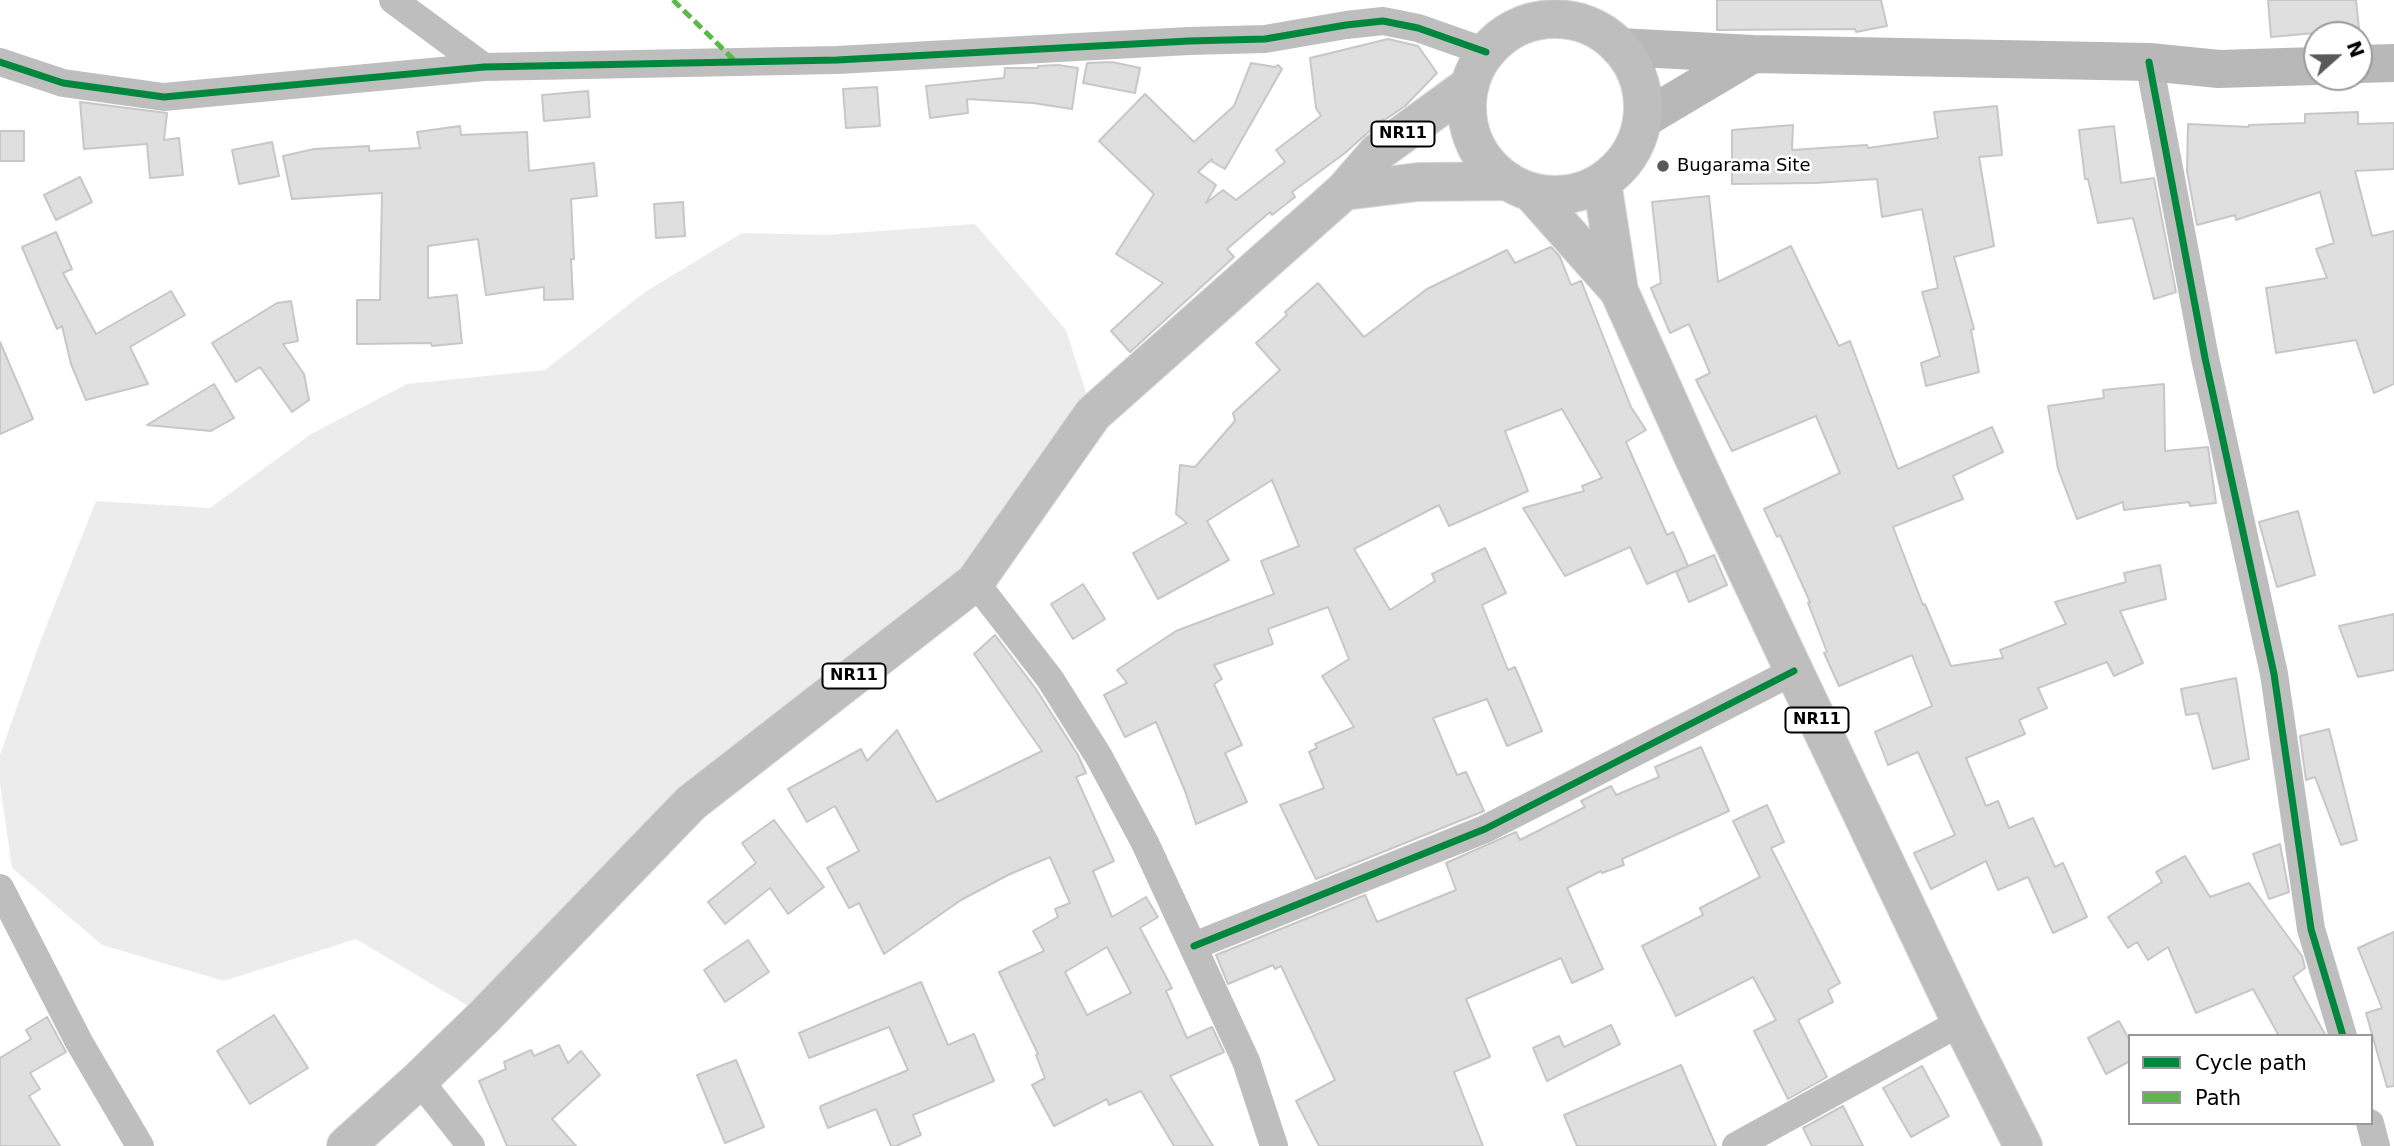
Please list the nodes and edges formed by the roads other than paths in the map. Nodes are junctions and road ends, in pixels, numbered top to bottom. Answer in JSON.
{"nodes":[{"id":1,"x":393,"y":0,"type":"edge"},
{"id":2,"x":1544,"y":10,"type":"edge"},
{"id":3,"x":1619,"y":47,"type":"junction"},
{"id":4,"x":1754,"y":54,"type":"junction"},
{"id":5,"x":0,"y":62,"type":"edge"},
{"id":6,"x":2149,"y":62,"type":"junction"},
{"id":7,"x":2394,"y":63,"type":"edge"},
{"id":8,"x":2373,"y":64,"type":"edge"},
{"id":9,"x":2303,"y":66,"type":"edge"},
{"id":10,"x":484,"y":67,"type":"junction"},
{"id":11,"x":1478,"y":69,"type":"junction"},
{"id":12,"x":1642,"y":120,"type":"junction"},
{"id":13,"x":1602,"y":182,"type":"junction"},
{"id":14,"x":1519,"y":186,"type":"junction"},
{"id":15,"x":1343,"y":191,"type":"junction"},
{"id":16,"x":1619,"y":290,"type":"junction"},
{"id":17,"x":975,"y":582,"type":"junction"},
{"id":18,"x":1794,"y":671,"type":"junction"},
{"id":19,"x":0,"y":888,"type":"edge"},
{"id":20,"x":1194,"y":946,"type":"junction"},
{"id":21,"x":1961,"y":1022,"type":"junction"},
{"id":22,"x":2342,"y":1034,"type":"edge"},
{"id":23,"x":419,"y":1080,"type":"junction"},
{"id":24,"x":2371,"y":1125,"type":"edge"},
{"id":25,"x":140,"y":1146,"type":"edge"},
{"id":26,"x":346,"y":1146,"type":"edge"},
{"id":27,"x":471,"y":1146,"type":"edge"},
{"id":28,"x":1274,"y":1146,"type":"edge"},
{"id":29,"x":1736,"y":1146,"type":"edge"},
{"id":30,"x":2023,"y":1146,"type":"edge"},
{"id":31,"x":2376,"y":1146,"type":"edge"}],
"edges":[{"from":1,"to":10,"type":"street"},
{"from":2,"to":3,"type":"highway"},
{"from":2,"to":11,"type":"highway"},
{"from":3,"to":4,"type":"main road"},
{"from":3,"to":12,"type":"highway"},
{"from":4,"to":6,"type":"main road"},
{"from":4,"to":12,"type":"main road"},
{"from":5,"to":10,"type":"street"},
{"from":6,"to":9,"type":"main road"},
{"from":6,"to":22,"type":"street"},
{"from":7,"to":8,"type":"main road"},
{"from":10,"to":11,"type":"street"},
{"from":11,"to":14,"type":"highway"},
{"from":11,"to":15,"type":"highway","number":"NR11"},
{"from":12,"to":13,"type":"highway"},
{"from":13,"to":14,"type":"highway"},
{"from":13,"to":16,"type":"highway","number":"NR11"},
{"from":14,"to":15,"type":"highway"},
{"from":14,"to":16,"type":"highway","number":"NR11"},
{"from":15,"to":17,"type":"highway","number":"NR11"},
{"from":16,"to":18,"type":"highway","number":"NR11"},
{"from":17,"to":20,"type":"street"},
{"from":17,"to":23,"type":"highway","number":"NR11"},
{"from":18,"to":20,"type":"street"},
{"from":18,"to":21,"type":"highway","number":"NR11"},
{"from":19,"to":25,"type":"street"},
{"from":20,"to":28,"type":"street"},
{"from":21,"to":29,"type":"street"},
{"from":21,"to":30,"type":"highway","number":"NR11"},
{"from":23,"to":26,"type":"highway","number":"NR11"},
{"from":23,"to":27,"type":"street"},
{"from":24,"to":31,"type":"street"}]}
